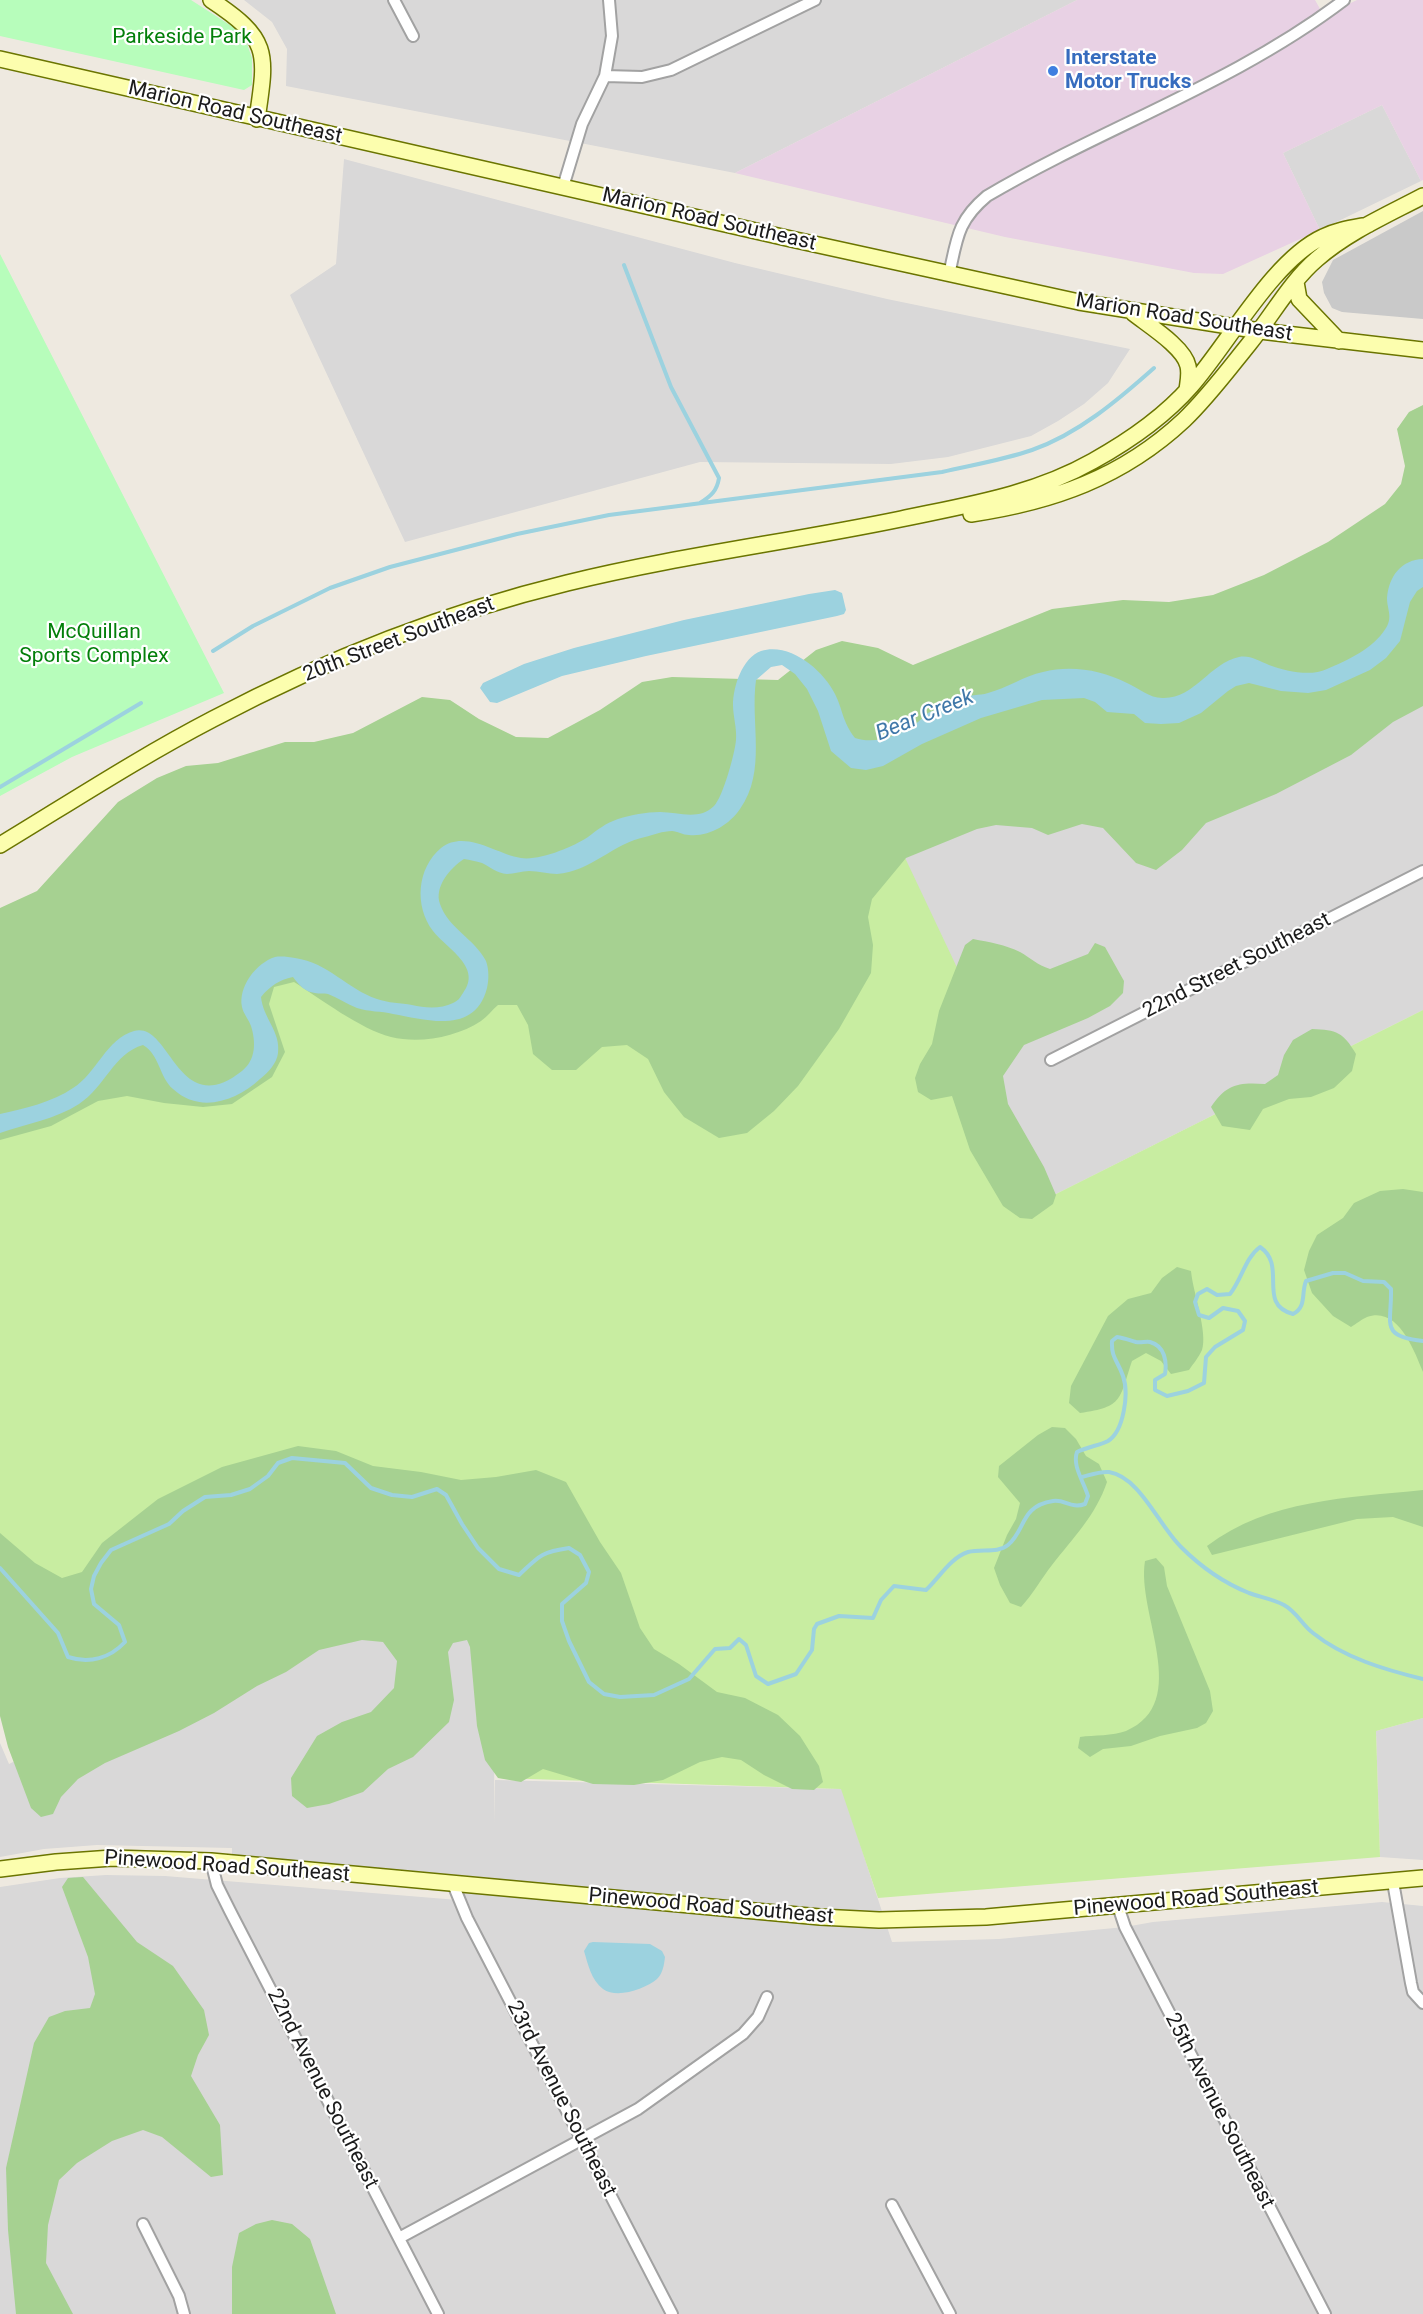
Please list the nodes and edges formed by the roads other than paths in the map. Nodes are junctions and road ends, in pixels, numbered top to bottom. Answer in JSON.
{"nodes":[{"id":1,"x":211,"y":0,"type":"edge"},
{"id":2,"x":394,"y":0,"type":"edge"},
{"id":3,"x":609,"y":0,"type":"edge"},
{"id":4,"x":815,"y":0,"type":"edge"},
{"id":5,"x":1344,"y":0,"type":"edge"},
{"id":6,"x":413,"y":36,"type":"dead end"},
{"id":7,"x":0,"y":59,"type":"edge"},
{"id":8,"x":605,"y":76,"type":"junction"},
{"id":9,"x":257,"y":119,"type":"junction"},
{"id":10,"x":563,"y":187,"type":"junction"},
{"id":11,"x":1423,"y":196,"type":"edge"},
{"id":12,"x":1368,"y":225,"type":"junction"},
{"id":13,"x":949,"y":275,"type":"junction"},
{"id":14,"x":1296,"y":282,"type":"junction"},
{"id":15,"x":1131,"y":312,"type":"junction"},
{"id":16,"x":1236,"y":327,"type":"junction"},
{"id":17,"x":1260,"y":331,"type":"junction"},
{"id":18,"x":1339,"y":340,"type":"junction"},
{"id":19,"x":1423,"y":350,"type":"edge"},
{"id":20,"x":1187,"y":390,"type":"junction"},
{"id":21,"x":834,"y":532,"type":"junction"},
{"id":22,"x":0,"y":845,"type":"edge"},
{"id":23,"x":1423,"y":871,"type":"edge"},
{"id":24,"x":1051,"y":1060,"type":"dead end"},
{"id":25,"x":211,"y":1862,"type":"junction"},
{"id":26,"x":0,"y":1869,"type":"edge"},
{"id":27,"x":1423,"y":1878,"type":"edge"},
{"id":28,"x":1393,"y":1882,"type":"junction"},
{"id":29,"x":453,"y":1884,"type":"junction"},
{"id":30,"x":1118,"y":1906,"type":"junction"},
{"id":31,"x":767,"y":1997,"type":"dead end"},
{"id":32,"x":1423,"y":2003,"type":"edge"},
{"id":33,"x":582,"y":2139,"type":"junction"},
{"id":34,"x":892,"y":2205,"type":"dead end"},
{"id":35,"x":143,"y":2224,"type":"dead end"},
{"id":36,"x":399,"y":2238,"type":"junction"},
{"id":37,"x":184,"y":2314,"type":"edge"},
{"id":38,"x":438,"y":2314,"type":"edge"},
{"id":39,"x":672,"y":2314,"type":"edge"},
{"id":40,"x":950,"y":2314,"type":"edge"},
{"id":41,"x":1325,"y":2314,"type":"edge"}],
"edges":[{"from":1,"to":9,"type":"street"},
{"from":2,"to":6,"type":"street"},
{"from":3,"to":8,"type":"street"},
{"from":4,"to":8,"type":"street"},
{"from":5,"to":13,"type":"street"},
{"from":7,"to":9,"type":"street","name":"Marion Road Southeast"},
{"from":8,"to":10,"type":"street"},
{"from":9,"to":10,"type":"street","name":"Marion Road Southeast"},
{"from":10,"to":13,"type":"street","name":"Marion Road Southeast"},
{"from":11,"to":12,"type":"street","name":"20th Street Southeast"},
{"from":12,"to":14,"type":"street","name":"20th Street Southeast"},
{"from":12,"to":16,"type":"street","name":"20th Street Southeast"},
{"from":13,"to":15,"type":"street","name":"Marion Road Southeast"},
{"from":14,"to":17,"type":"street","name":"20th Street Southeast"},
{"from":14,"to":18,"type":"street"},
{"from":15,"to":16,"type":"street","name":"Marion Road Southeast"},
{"from":15,"to":20,"type":"street"},
{"from":16,"to":17,"type":"street","name":"Marion Road Southeast"},
{"from":16,"to":20,"type":"street","name":"20th Street Southeast"},
{"from":17,"to":18,"type":"street","name":"Marion Road Southeast"},
{"from":17,"to":21,"type":"street","name":"20th Street Southeast"},
{"from":18,"to":19,"type":"street","name":"Marion Road Southeast"},
{"from":20,"to":21,"type":"street","name":"20th Street Southeast"},
{"from":21,"to":22,"type":"street","name":"20th Street Southeast"},
{"from":23,"to":24,"type":"street","name":"22nd Street Southeast"},
{"from":25,"to":26,"type":"street","name":"Pinewood Road Southeast"},
{"from":25,"to":29,"type":"street","name":"Pinewood Road Southeast"},
{"from":25,"to":36,"type":"street","name":"22nd Avenue Southeast"},
{"from":27,"to":28,"type":"street","name":"Pinewood Road Southeast"},
{"from":28,"to":30,"type":"street","name":"Pinewood Road Southeast"},
{"from":28,"to":32,"type":"street"},
{"from":29,"to":30,"type":"street","name":"Pinewood Road Southeast"},
{"from":29,"to":33,"type":"street","name":"23rd Avenue Southeast"},
{"from":30,"to":41,"type":"street","name":"25th Avenue Southeast"},
{"from":31,"to":33,"type":"street"},
{"from":33,"to":36,"type":"street"},
{"from":33,"to":39,"type":"street","name":"23rd Avenue Southeast"},
{"from":34,"to":40,"type":"street"},
{"from":35,"to":37,"type":"street"},
{"from":36,"to":38,"type":"street","name":"22nd Avenue Southeast"}]}
